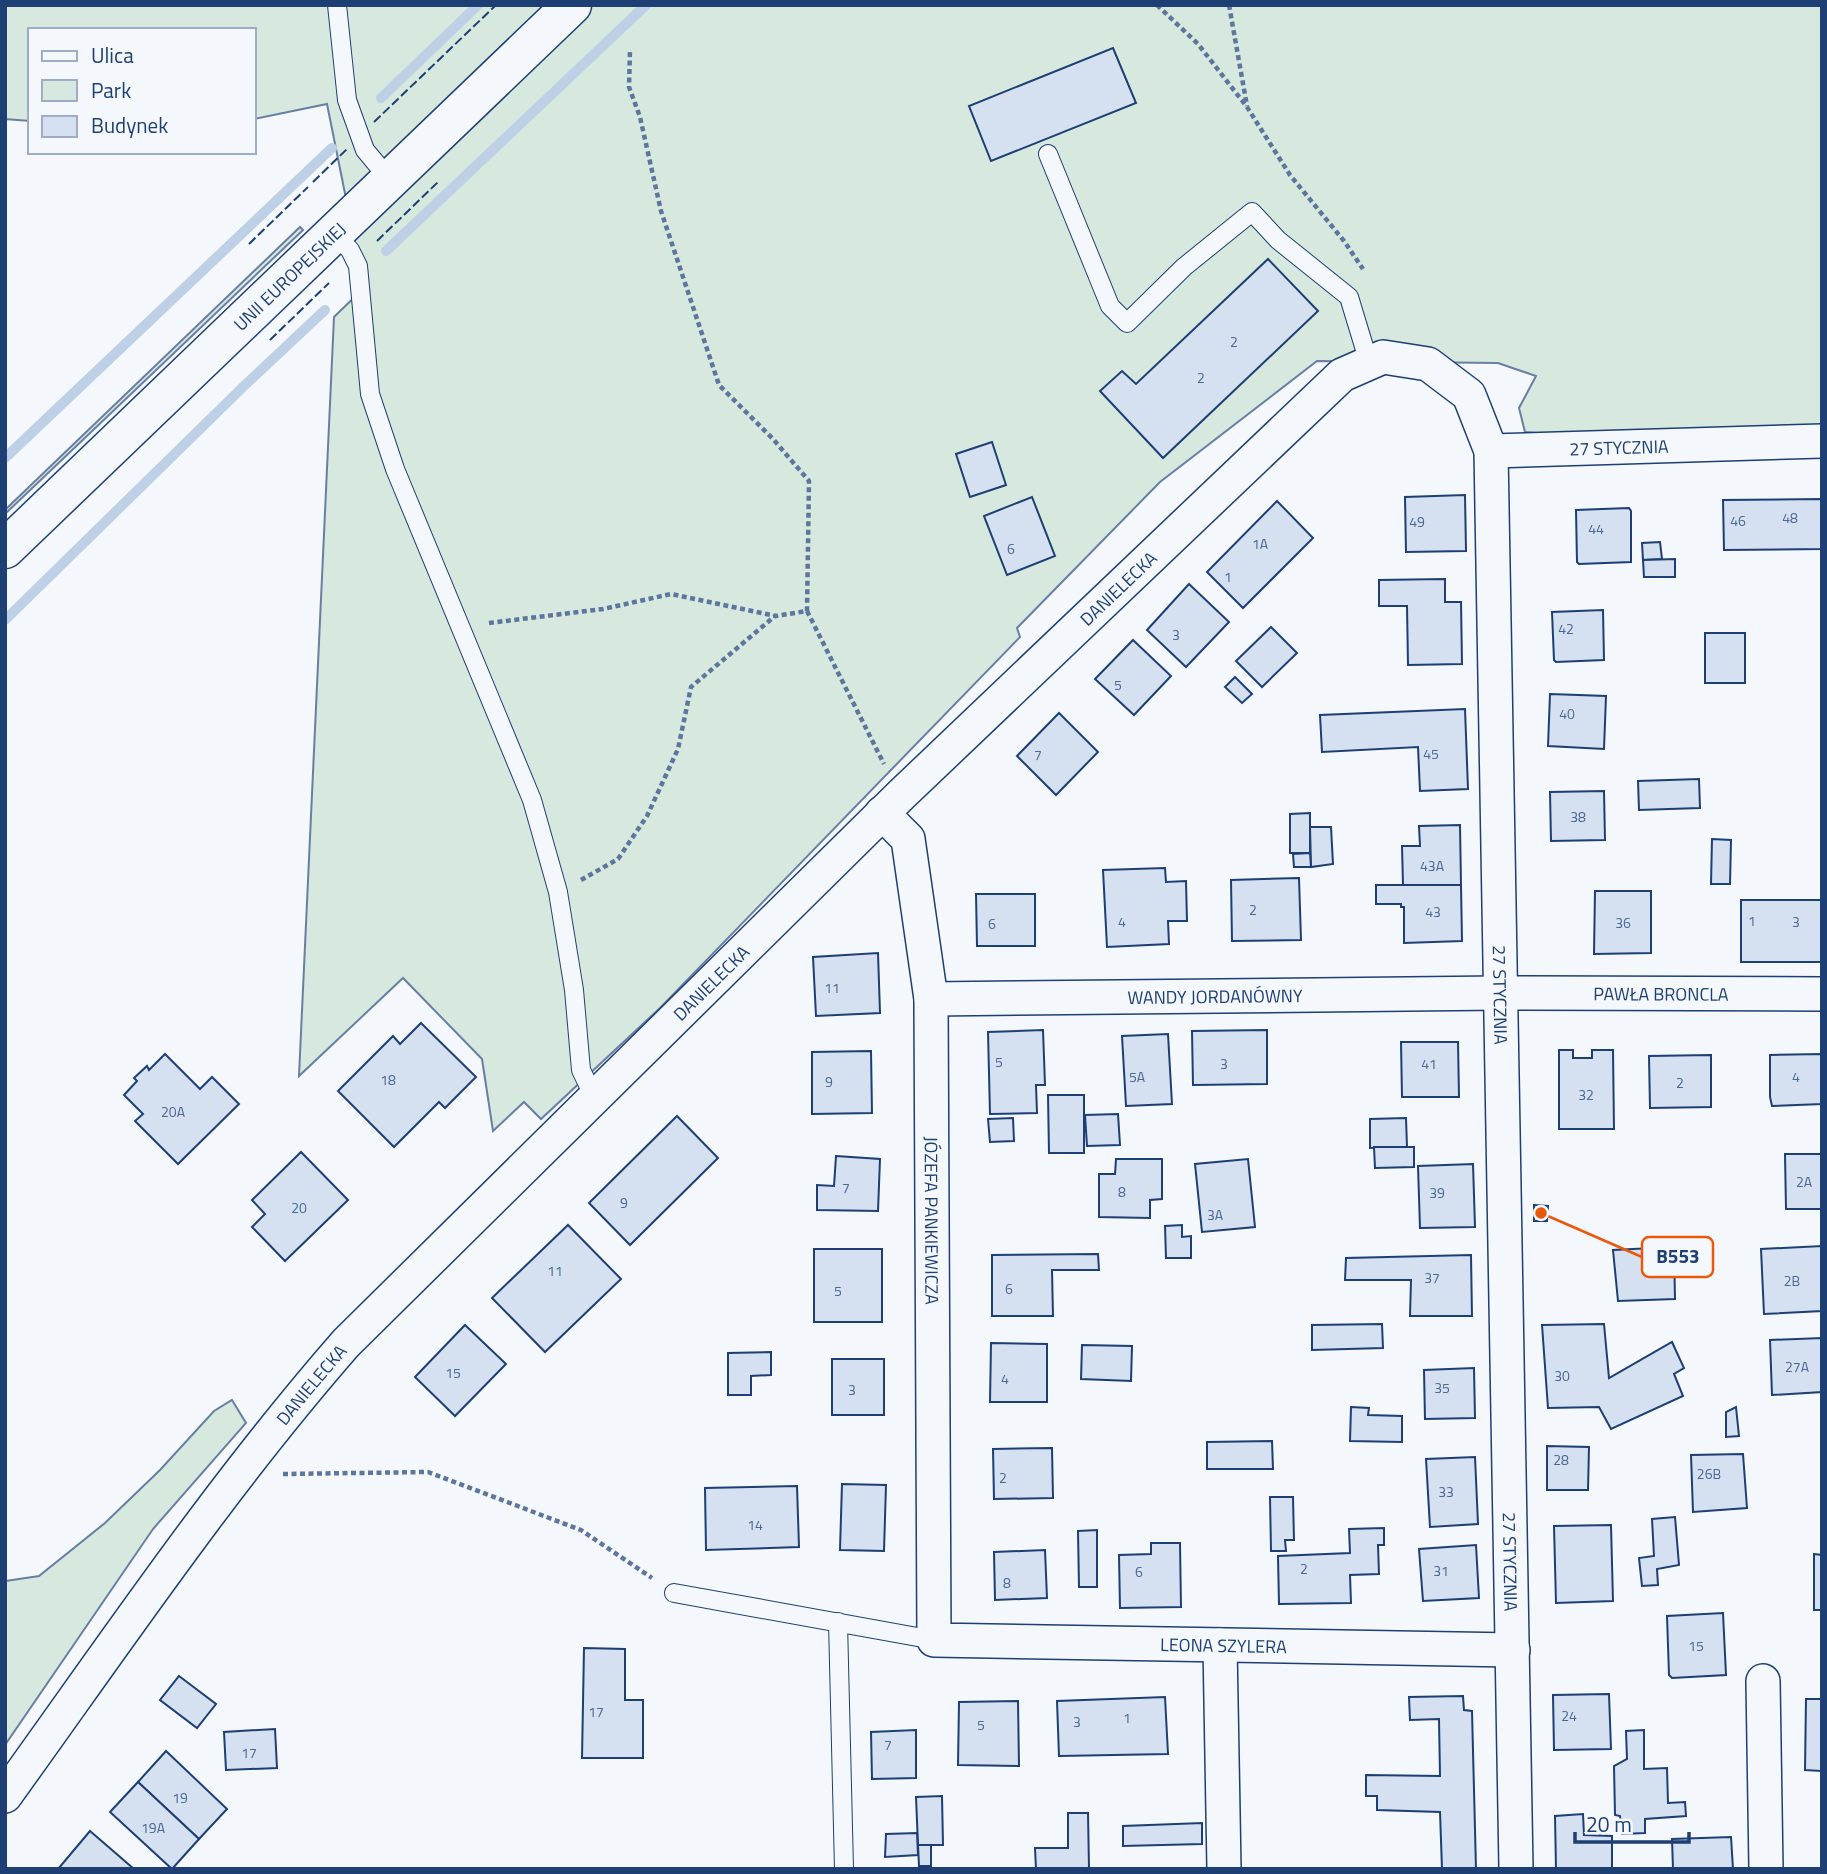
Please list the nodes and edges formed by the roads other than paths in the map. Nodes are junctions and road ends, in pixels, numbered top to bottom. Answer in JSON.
{"nodes":[{"id":1,"x":337,"y":5,"type":"edge"},
{"id":2,"x":572,"y":5,"type":"edge"},
{"id":3,"x":1048,"y":154,"type":"dead end"},
{"id":4,"x":390,"y":180,"type":"junction"},
{"id":5,"x":334,"y":233,"type":"junction"},
{"id":6,"x":1369,"y":363,"type":"junction"},
{"id":7,"x":1822,"y":441,"type":"edge"},
{"id":8,"x":1491,"y":451,"type":"junction"},
{"id":9,"x":5,"y":549,"type":"edge"},
{"id":10,"x":892,"y":804,"type":"junction"},
{"id":11,"x":1500,"y":993,"type":"junction"},
{"id":12,"x":1822,"y":994,"type":"edge"},
{"id":13,"x":931,"y":999,"type":"junction"},
{"id":14,"x":594,"y":1097,"type":"junction"},
{"id":15,"x":674,"y":1593,"type":"road end"},
{"id":16,"x":838,"y":1622,"type":"junction"},
{"id":17,"x":934,"y":1640,"type":"junction"},
{"id":18,"x":1220,"y":1645,"type":"junction"},
{"id":19,"x":1513,"y":1650,"type":"junction"},
{"id":20,"x":1763,"y":1681,"type":"dead end"},
{"id":21,"x":5,"y":1796,"type":"edge"},
{"id":22,"x":844,"y":1869,"type":"edge"},
{"id":23,"x":1224,"y":1869,"type":"edge"},
{"id":24,"x":1516,"y":1869,"type":"edge"},
{"id":25,"x":1766,"y":1869,"type":"edge"}],
"edges":[{"from":1,"to":4,"type":"lane"},
{"from":2,"to":4,"type":"street","name":"UNII EUROPEJSKIEJ"},
{"from":3,"to":6,"type":"lane"},
{"from":4,"to":5,"type":"street","name":"UNII EUROPEJSKIEJ"},
{"from":5,"to":9,"type":"street","name":"UNII EUROPEJSKIEJ"},
{"from":5,"to":14,"type":"lane"},
{"from":6,"to":8,"type":"street","name":"DANIELECKA"},
{"from":6,"to":10,"type":"street","name":"DANIELECKA"},
{"from":7,"to":8,"type":"street","name":"27 STYCZNIA"},
{"from":8,"to":11,"type":"street","name":"27 STYCZNIA"},
{"from":10,"to":13,"type":"street","name":"JÓZEFA PANKIEWICZA"},
{"from":10,"to":14,"type":"street","name":"DANIELECKA"},
{"from":11,"to":12,"type":"street","name":"PAWŁA BRONCLA"},
{"from":11,"to":13,"type":"street","name":"WANDY JORDANÓWNY"},
{"from":11,"to":19,"type":"street","name":"27 STYCZNIA"},
{"from":13,"to":17,"type":"street","name":"JÓZEFA PANKIEWICZA"},
{"from":14,"to":21,"type":"street","name":"DANIELECKA"},
{"from":15,"to":16,"type":"lane"},
{"from":16,"to":17,"type":"lane"},
{"from":16,"to":22,"type":"lane"},
{"from":17,"to":18,"type":"street","name":"LEONA SZYLERA"},
{"from":18,"to":19,"type":"street","name":"LEONA SZYLERA"},
{"from":18,"to":23,"type":"street"},
{"from":19,"to":24,"type":"street","name":"27 STYCZNIA"},
{"from":20,"to":25,"type":"street"}]}
